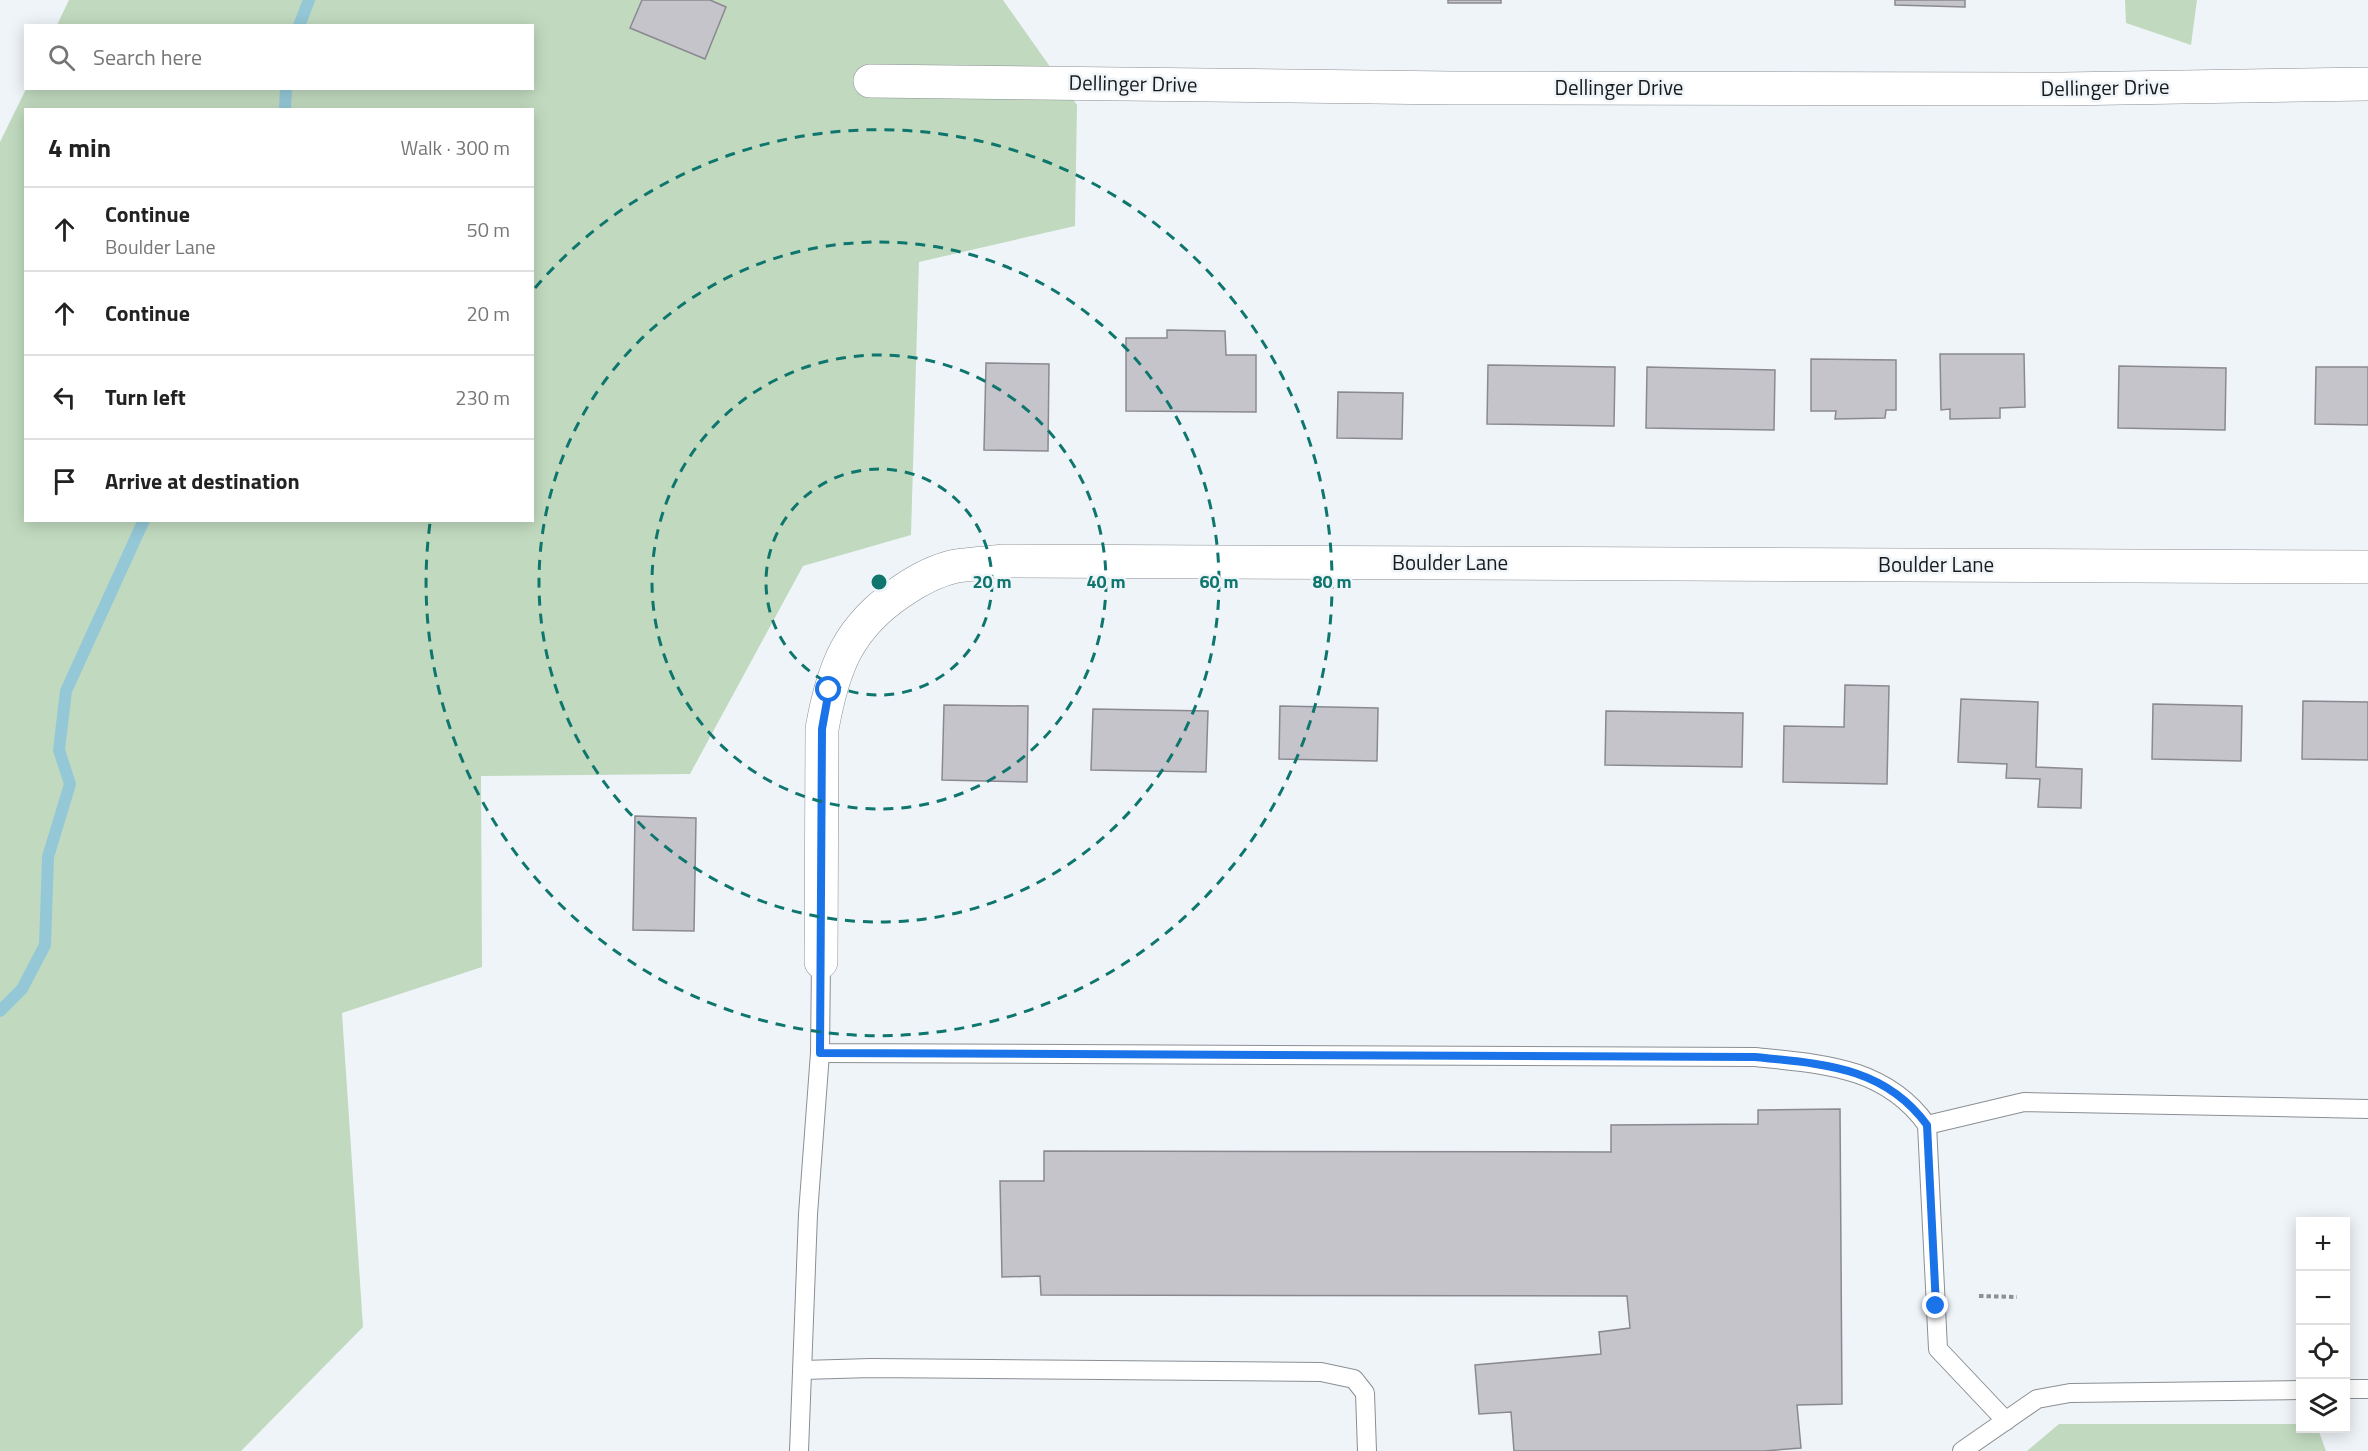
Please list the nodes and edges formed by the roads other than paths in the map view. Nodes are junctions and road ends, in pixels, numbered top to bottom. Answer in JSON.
{"nodes":[{"id":1,"x":870,"y":81,"type":"dead end"},
{"id":2,"x":2368,"y":84,"type":"edge"},
{"id":3,"x":2368,"y":567,"type":"edge"},
{"id":4,"x":820,"y":962,"type":"joint"},
{"id":5,"x":820,"y":1053,"type":"junction"},
{"id":6,"x":2368,"y":1109,"type":"edge"},
{"id":7,"x":1927,"y":1125,"type":"junction"},
{"id":8,"x":803,"y":1370,"type":"junction"},
{"id":9,"x":2350,"y":1389,"type":"edge"},
{"id":10,"x":2368,"y":1389,"type":"edge"},
{"id":11,"x":2296,"y":1390,"type":"edge"},
{"id":12,"x":2006,"y":1421,"type":"junction"},
{"id":13,"x":799,"y":1451,"type":"edge"},
{"id":14,"x":1367,"y":1451,"type":"edge"},
{"id":15,"x":1962,"y":1451,"type":"edge"}],
"edges":[{"from":1,"to":2,"type":"street","name":"Dellinger Drive"},
{"from":3,"to":4,"type":"street","name":"Boulder Lane"},
{"from":4,"to":5,"type":"lane"},
{"from":5,"to":7,"type":"lane"},
{"from":5,"to":8,"type":"lane"},
{"from":6,"to":7,"type":"lane"},
{"from":7,"to":12,"type":"lane"},
{"from":8,"to":13,"type":"lane"},
{"from":8,"to":14,"type":"lane"},
{"from":9,"to":10,"type":"lane"},
{"from":11,"to":12,"type":"lane"},
{"from":12,"to":15,"type":"lane"}]}
